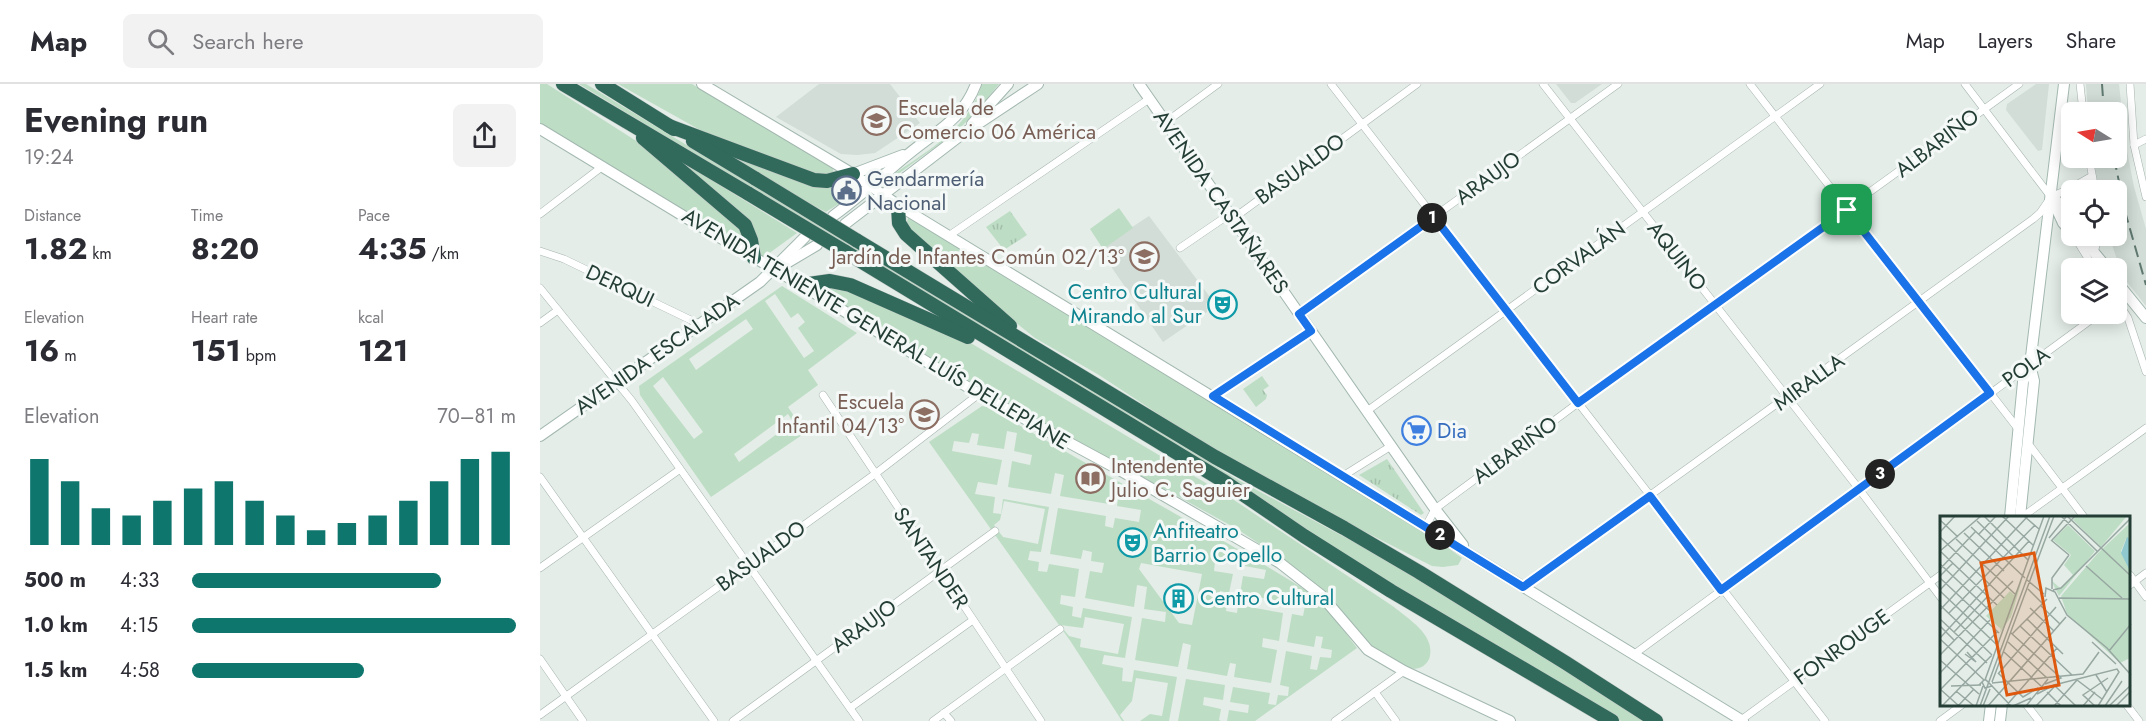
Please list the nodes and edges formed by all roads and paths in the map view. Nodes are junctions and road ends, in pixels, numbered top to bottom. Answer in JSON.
{"nodes":[{"id":1,"x":563,"y":84,"type":"edge"},
{"id":2,"x":602,"y":84,"type":"edge"},
{"id":3,"x":702,"y":84,"type":"edge"},
{"id":4,"x":976,"y":84,"type":"edge"},
{"id":5,"x":1008,"y":84,"type":"edge"},
{"id":6,"x":1038,"y":84,"type":"edge"},
{"id":7,"x":1139,"y":84,"type":"edge"},
{"id":8,"x":1218,"y":84,"type":"edge"},
{"id":9,"x":1331,"y":84,"type":"edge"},
{"id":10,"x":1417,"y":84,"type":"edge"},
{"id":11,"x":1543,"y":84,"type":"edge"},
{"id":12,"x":1618,"y":84,"type":"edge"},
{"id":13,"x":1750,"y":84,"type":"edge"},
{"id":14,"x":1820,"y":84,"type":"edge"},
{"id":15,"x":1965,"y":84,"type":"edge"},
{"id":16,"x":2019,"y":84,"type":"edge"},
{"id":17,"x":2064,"y":84,"type":"edge"},
{"id":18,"x":2080,"y":84,"type":"edge"},
{"id":19,"x":2130,"y":84,"type":"edge"},
{"id":20,"x":1149,"y":99,"type":"junction"},
{"id":21,"x":2082,"y":102,"type":"edge"},
{"id":22,"x":1983,"y":109,"type":"junction"},
{"id":23,"x":619,"y":116,"type":"junction"},
{"id":24,"x":1774,"y":117,"type":"junction"},
{"id":25,"x":1570,"y":118,"type":"junction"},
{"id":26,"x":1166,"y":122,"type":"junction"},
{"id":27,"x":1362,"y":124,"type":"junction"},
{"id":28,"x":669,"y":126,"type":"junction"},
{"id":29,"x":540,"y":129,"type":"edge"},
{"id":30,"x":961,"y":135,"type":"junction"},
{"id":31,"x":2146,"y":139,"type":"edge"},
{"id":32,"x":2134,"y":145,"type":"junction"},
{"id":33,"x":911,"y":152,"type":"junction"},
{"id":34,"x":603,"y":166,"type":"junction"},
{"id":35,"x":2091,"y":168,"type":"edge"},
{"id":36,"x":853,"y":174,"type":"junction"},
{"id":37,"x":2092,"y":176,"type":"junction"},
{"id":38,"x":2093,"y":180,"type":"edge"},
{"id":39,"x":871,"y":185,"type":"junction"},
{"id":40,"x":882,"y":194,"type":"junction"},
{"id":41,"x":2051,"y":197,"type":"junction"},
{"id":42,"x":2146,"y":197,"type":"edge"},
{"id":43,"x":898,"y":205,"type":"junction"},
{"id":44,"x":2061,"y":205,"type":"edge"},
{"id":45,"x":1847,"y":210,"type":"junction"},
{"id":46,"x":1642,"y":211,"type":"junction"},
{"id":47,"x":540,"y":214,"type":"edge"},
{"id":48,"x":833,"y":216,"type":"dead end"},
{"id":49,"x":1231,"y":216,"type":"junction"},
{"id":50,"x":1434,"y":217,"type":"junction"},
{"id":51,"x":2061,"y":219,"type":"edge"},
{"id":52,"x":845,"y":224,"type":"dead end"},
{"id":53,"x":950,"y":235,"type":"junction"},
{"id":54,"x":805,"y":237,"type":"dead end"},
{"id":55,"x":817,"y":245,"type":"dead end"},
{"id":56,"x":2085,"y":246,"type":"edge"},
{"id":57,"x":2085,"y":246,"type":"edge"},
{"id":58,"x":1180,"y":248,"type":"dead end"},
{"id":59,"x":540,"y":251,"type":"edge"},
{"id":60,"x":754,"y":258,"type":"junction"},
{"id":61,"x":2096,"y":258,"type":"edge"},
{"id":62,"x":2096,"y":258,"type":"edge"},
{"id":63,"x":774,"y":270,"type":"junction"},
{"id":64,"x":802,"y":285,"type":"junction"},
{"id":65,"x":540,"y":288,"type":"edge"},
{"id":66,"x":2127,"y":295,"type":"edge"},
{"id":67,"x":1920,"y":301,"type":"junction"},
{"id":68,"x":1715,"y":305,"type":"junction"},
{"id":69,"x":558,"y":310,"type":"junction"},
{"id":70,"x":1507,"y":310,"type":"junction"},
{"id":71,"x":1299,"y":314,"type":"junction"},
{"id":72,"x":2127,"y":316,"type":"edge"},
{"id":73,"x":2146,"y":318,"type":"edge"},
{"id":74,"x":540,"y":323,"type":"edge"},
{"id":75,"x":699,"y":324,"type":"junction"},
{"id":76,"x":2085,"y":324,"type":"edge"},
{"id":77,"x":1311,"y":331,"type":"junction"},
{"id":78,"x":1039,"y":351,"type":"junction"},
{"id":79,"x":1027,"y":364,"type":"junction"},
{"id":80,"x":2030,"y":365,"type":"junction"},
{"id":81,"x":2146,"y":372,"type":"edge"},
{"id":82,"x":616,"y":381,"type":"junction"},
{"id":83,"x":1990,"y":393,"type":"junction"},
{"id":84,"x":978,"y":394,"type":"junction"},
{"id":85,"x":823,"y":395,"type":"dead end"},
{"id":86,"x":1213,"y":396,"type":"junction"},
{"id":87,"x":1786,"y":398,"type":"junction"},
{"id":88,"x":1578,"y":403,"type":"junction"},
{"id":89,"x":1366,"y":411,"type":"junction"},
{"id":90,"x":2146,"y":428,"type":"edge"},
{"id":91,"x":2018,"y":430,"type":"junction"},
{"id":92,"x":540,"y":436,"type":"edge"},
{"id":93,"x":2028,"y":443,"type":"junction"},
{"id":94,"x":1391,"y":446,"type":"junction"},
{"id":95,"x":679,"y":470,"type":"junction"},
{"id":96,"x":875,"y":474,"type":"junction"},
{"id":97,"x":1343,"y":476,"type":"junction"},
{"id":98,"x":540,"y":477,"type":"edge"},
{"id":99,"x":2062,"y":488,"type":"junction"},
{"id":100,"x":1859,"y":489,"type":"junction"},
{"id":101,"x":1650,"y":496,"type":"junction"},
{"id":102,"x":1435,"y":509,"type":"junction"},
{"id":103,"x":2010,"y":516,"type":"edge"},
{"id":104,"x":2021,"y":516,"type":"edge"},
{"id":105,"x":2022,"y":516,"type":"edge"},
{"id":106,"x":2083,"y":516,"type":"edge"},
{"id":107,"x":1426,"y":526,"type":"junction"},
{"id":108,"x":995,"y":531,"type":"dead end"},
{"id":109,"x":584,"y":538,"type":"junction"},
{"id":110,"x":1471,"y":555,"type":"junction"},
{"id":111,"x":749,"y":564,"type":"junction"},
{"id":112,"x":540,"y":568,"type":"edge"},
{"id":113,"x":939,"y":570,"type":"junction"},
{"id":114,"x":2146,"y":573,"type":"edge"},
{"id":115,"x":1940,"y":575,"type":"edge"},
{"id":116,"x":2131,"y":581,"type":"edge"},
{"id":117,"x":1929,"y":583,"type":"junction"},
{"id":118,"x":1523,"y":587,"type":"junction"},
{"id":119,"x":1721,"y":590,"type":"junction"},
{"id":120,"x":1940,"y":597,"type":"edge"},
{"id":121,"x":2146,"y":597,"type":"edge"},
{"id":122,"x":973,"y":620,"type":"junction"},
{"id":123,"x":1060,"y":629,"type":"dead end"},
{"id":124,"x":653,"y":635,"type":"junction"},
{"id":125,"x":1633,"y":656,"type":"junction"},
{"id":126,"x":540,"y":659,"type":"edge"},
{"id":127,"x":816,"y":661,"type":"junction"},
{"id":128,"x":1005,"y":668,"type":"junction"},
{"id":129,"x":1404,"y":671,"type":"junction"},
{"id":130,"x":1794,"y":682,"type":"junction"},
{"id":131,"x":1375,"y":692,"type":"junction"},
{"id":132,"x":566,"y":697,"type":"junction"},
{"id":133,"x":1962,"y":706,"type":"edge"},
{"id":134,"x":1991,"y":706,"type":"edge"},
{"id":135,"x":2001,"y":706,"type":"edge"},
{"id":136,"x":2027,"y":706,"type":"edge"},
{"id":137,"x":2127,"y":706,"type":"edge"},
{"id":138,"x":850,"y":708,"type":"junction"},
{"id":139,"x":944,"y":712,"type":"junction"},
{"id":140,"x":540,"y":715,"type":"edge"},
{"id":141,"x":1742,"y":720,"type":"edge"},
{"id":142,"x":583,"y":721,"type":"edge"},
{"id":143,"x":714,"y":721,"type":"edge"},
{"id":144,"x":733,"y":721,"type":"edge"},
{"id":145,"x":859,"y":721,"type":"edge"},
{"id":146,"x":933,"y":721,"type":"edge"},
{"id":147,"x":951,"y":721,"type":"edge"},
{"id":148,"x":1041,"y":721,"type":"edge"},
{"id":149,"x":1335,"y":721,"type":"edge"},
{"id":150,"x":1396,"y":721,"type":"edge"},
{"id":151,"x":1510,"y":721,"type":"edge"},
{"id":152,"x":1612,"y":721,"type":"edge"},
{"id":153,"x":1656,"y":721,"type":"edge"},
{"id":154,"x":1825,"y":721,"type":"edge"},
{"id":155,"x":1940,"y":721,"type":"edge"},
{"id":156,"x":1989,"y":721,"type":"edge"},
{"id":157,"x":2000,"y":721,"type":"edge"},
{"id":158,"x":2039,"y":721,"type":"edge"},
{"id":159,"x":2139,"y":721,"type":"edge"}],
"edges":[{"from":1,"to":23,"type":"highway"},
{"from":2,"to":28,"type":"highway"},
{"from":3,"to":36,"type":"street"},
{"from":4,"to":33,"type":"street"},
{"from":5,"to":30,"type":"street"},
{"from":6,"to":30,"type":"street"},
{"from":7,"to":20,"type":"street","name":"AVENIDA CASTAÑARES"},
{"from":8,"to":26,"type":"street"},
{"from":9,"to":27,"type":"street"},
{"from":10,"to":27,"type":"street","name":"BASUALDO"},
{"from":11,"to":25,"type":"street","name":"AQUINO"},
{"from":12,"to":25,"type":"street","name":"ARAUJO"},
{"from":13,"to":24,"type":"street"},
{"from":14,"to":24,"type":"street","name":"CORVALÁN"},
{"from":15,"to":22,"type":"street"},
{"from":16,"to":22,"type":"street","name":"ALBARIÑO"},
{"from":17,"to":41,"type":"street"},
{"from":18,"to":21,"type":"street"},
{"from":19,"to":32,"type":"street"},
{"from":20,"to":26,"type":"street","name":"AVENIDA CASTAÑARES"},
{"from":20,"to":53,"type":"street"},
{"from":22,"to":41,"type":"street"},
{"from":22,"to":45,"type":"street","name":"ALBARIÑO"},
{"from":23,"to":60,"type":"highway"},
{"from":23,"to":79,"type":"highway","bridge":true},
{"from":24,"to":45,"type":"street"},
{"from":24,"to":46,"type":"street","name":"CORVALÁN"},
{"from":25,"to":46,"type":"street","name":"AQUINO"},
{"from":25,"to":50,"type":"street","name":"ARAUJO"},
{"from":26,"to":49,"type":"street","name":"AVENIDA CASTAÑARES"},
{"from":27,"to":49,"type":"street","name":"BASUALDO"},
{"from":27,"to":50,"type":"street"},
{"from":28,"to":36,"type":"highway"},
{"from":28,"to":78,"type":"highway","bridge":true},
{"from":29,"to":34,"type":"street","name":"AVENIDA TENIENTE GENERAL LUÍS DELLEPIANE"},
{"from":30,"to":40,"type":"street"},
{"from":31,"to":32,"type":"street"},
{"from":32,"to":42,"type":"street"},
{"from":33,"to":36,"type":"street"},
{"from":33,"to":39,"type":"street"},
{"from":34,"to":47,"type":"street"},
{"from":34,"to":60,"type":"street","name":"AVENIDA TENIENTE GENERAL LUÍS DELLEPIANE"},
{"from":35,"to":37,"type":"street"},
{"from":36,"to":39,"type":"street"},
{"from":37,"to":38,"type":"street"},
{"from":37,"to":41,"type":"street","name":"MIRALLA"},
{"from":39,"to":40,"type":"street"},
{"from":39,"to":48,"type":"street"},
{"from":40,"to":43,"type":"street"},
{"from":40,"to":52,"type":"street"},
{"from":41,"to":44,"type":"street"},
{"from":41,"to":51,"type":"street"},
{"from":41,"to":67,"type":"street","name":"MIRALLA"},
{"from":41,"to":80,"type":"street"},
{"from":43,"to":53,"type":"street"},
{"from":43,"to":78,"type":"highway"},
{"from":45,"to":67,"type":"street"},
{"from":45,"to":68,"type":"street","name":"ALBARIÑO"},
{"from":46,"to":68,"type":"street","name":"AQUINO"},
{"from":46,"to":70,"type":"street","name":"CORVALÁN"},
{"from":49,"to":58,"type":"street","name":"BASUALDO"},
{"from":49,"to":71,"type":"street","name":"AVENIDA CASTAÑARES"},
{"from":50,"to":70,"type":"street"},
{"from":50,"to":71,"type":"street","name":"ARAUJO"},
{"from":53,"to":86,"type":"street"},
{"from":54,"to":63,"type":"street","name":"AVENIDA ESCALADA"},
{"from":55,"to":63,"type":"street","name":"AVENIDA ESCALADA"},
{"from":56,"to":61,"type":"street"},
{"from":57,"to":62,"type":"street"},
{"from":59,"to":75,"type":"street","name":"DERQUI"},
{"from":60,"to":63,"type":"street","name":"AVENIDA TENIENTE GENERAL LUÍS DELLEPIANE"},
{"from":63,"to":64,"type":"street","name":"AVENIDA TENIENTE GENERAL LUÍS DELLEPIANE"},
{"from":63,"to":75,"type":"street","name":"AVENIDA ESCALADA"},
{"from":64,"to":79,"type":"highway"},
{"from":64,"to":84,"type":"street","name":"AVENIDA TENIENTE GENERAL LUÍS DELLEPIANE"},
{"from":65,"to":69,"type":"street"},
{"from":66,"to":73,"type":"street"},
{"from":67,"to":83,"type":"street"},
{"from":67,"to":87,"type":"street","name":"MIRALLA"},
{"from":68,"to":87,"type":"street","name":"AQUINO"},
{"from":68,"to":88,"type":"street","name":"ALBARIÑO"},
{"from":69,"to":74,"type":"street"},
{"from":69,"to":82,"type":"street"},
{"from":70,"to":88,"type":"street"},
{"from":70,"to":89,"type":"street","name":"CORVALÁN"},
{"from":71,"to":77,"type":"street","name":"AVENIDA CASTAÑARES"},
{"from":72,"to":81,"type":"street"},
{"from":75,"to":82,"type":"street","name":"AVENIDA ESCALADA"},
{"from":76,"to":80,"type":"street","name":"POLA"},
{"from":77,"to":86,"type":"street"},
{"from":77,"to":89,"type":"street","name":"AVENIDA CASTAÑARES"},
{"from":78,"to":153,"type":"highway"},
{"from":79,"to":152,"type":"highway"},
{"from":80,"to":83,"type":"street","name":"POLA"},
{"from":80,"to":91,"type":"street"},
{"from":80,"to":93,"type":"street"},
{"from":82,"to":92,"type":"street","name":"AVENIDA ESCALADA"},
{"from":82,"to":95,"type":"street"},
{"from":83,"to":91,"type":"street"},
{"from":83,"to":100,"type":"street","name":"POLA"},
{"from":84,"to":96,"type":"street","name":"BASUALDO"},
{"from":84,"to":129,"type":"street","name":"AVENIDA TENIENTE GENERAL LUÍS DELLEPIANE"},
{"from":85,"to":96,"type":"street","name":"SANTANDER"},
{"from":86,"to":97,"type":"street"},
{"from":87,"to":100,"type":"street","name":"AQUINO"},
{"from":87,"to":101,"type":"street","name":"MIRALLA"},
{"from":88,"to":101,"type":"street"},
{"from":88,"to":102,"type":"street","name":"ALBARIÑO"},
{"from":89,"to":94,"type":"street","name":"AVENIDA CASTAÑARES"},
{"from":90,"to":99,"type":"street"},
{"from":91,"to":93,"type":"street"},
{"from":91,"to":103,"type":"street"},
{"from":93,"to":99,"type":"street"},
{"from":93,"to":104,"type":"street"},
{"from":94,"to":97,"type":"street"},
{"from":94,"to":102,"type":"street","name":"AVENIDA CASTAÑARES"},
{"from":95,"to":109,"type":"street"},
{"from":95,"to":111,"type":"street"},
{"from":96,"to":111,"type":"street","name":"BASUALDO"},
{"from":96,"to":113,"type":"street","name":"SANTANDER"},
{"from":97,"to":107,"type":"street"},
{"from":98,"to":109,"type":"street"},
{"from":99,"to":105,"type":"street"},
{"from":99,"to":106,"type":"street"},
{"from":100,"to":117,"type":"street","name":"AQUINO"},
{"from":100,"to":119,"type":"street","name":"POLA"},
{"from":101,"to":118,"type":"street","name":"MIRALLA"},
{"from":101,"to":119,"type":"street"},
{"from":102,"to":107,"type":"street","name":"ALBARIÑO"},
{"from":102,"to":110,"type":"street","name":"AVENIDA CASTAÑARES"},
{"from":107,"to":110,"type":"street"},
{"from":108,"to":113,"type":"street","name":"ARAUJO"},
{"from":109,"to":112,"type":"street"},
{"from":109,"to":124,"type":"street"},
{"from":110,"to":118,"type":"street"},
{"from":111,"to":124,"type":"street","name":"BASUALDO"},
{"from":111,"to":127,"type":"street"},
{"from":113,"to":122,"type":"street","name":"SANTANDER"},
{"from":113,"to":127,"type":"street","name":"ARAUJO"},
{"from":114,"to":116,"type":"street"},
{"from":115,"to":117,"type":"street","name":"FONROUGE"},
{"from":116,"to":121,"type":"street"},
{"from":117,"to":120,"type":"street","name":"AQUINO"},
{"from":117,"to":130,"type":"street","name":"FONROUGE"},
{"from":118,"to":125,"type":"street"},
{"from":119,"to":125,"type":"street","name":"POLA"},
{"from":119,"to":130,"type":"street"},
{"from":122,"to":128,"type":"street","name":"SANTANDER"},
{"from":122,"to":138,"type":"street"},
{"from":123,"to":128,"type":"street"},
{"from":124,"to":132,"type":"street","name":"BASUALDO"},
{"from":124,"to":143,"type":"street"},
{"from":125,"to":141,"type":"street"},
{"from":126,"to":132,"type":"street"},
{"from":127,"to":138,"type":"street"},
{"from":127,"to":144,"type":"street","name":"ARAUJO"},
{"from":128,"to":139,"type":"street"},
{"from":128,"to":148,"type":"street","name":"SANTANDER"},
{"from":129,"to":131,"type":"street"},
{"from":129,"to":151,"type":"street","name":"AVENIDA TENIENTE GENERAL LUÍS DELLEPIANE"},
{"from":130,"to":141,"type":"street","name":"FONROUGE"},
{"from":130,"to":154,"type":"street"},
{"from":131,"to":149,"type":"street"},
{"from":131,"to":150,"type":"street"},
{"from":132,"to":140,"type":"street","name":"BASUALDO"},
{"from":132,"to":142,"type":"street"},
{"from":133,"to":155,"type":"street"},
{"from":134,"to":156,"type":"street"},
{"from":135,"to":157,"type":"street"},
{"from":136,"to":158,"type":"street"},
{"from":137,"to":159,"type":"street"},
{"from":138,"to":145,"type":"street"},
{"from":139,"to":146,"type":"street"},
{"from":139,"to":147,"type":"street"}]}
